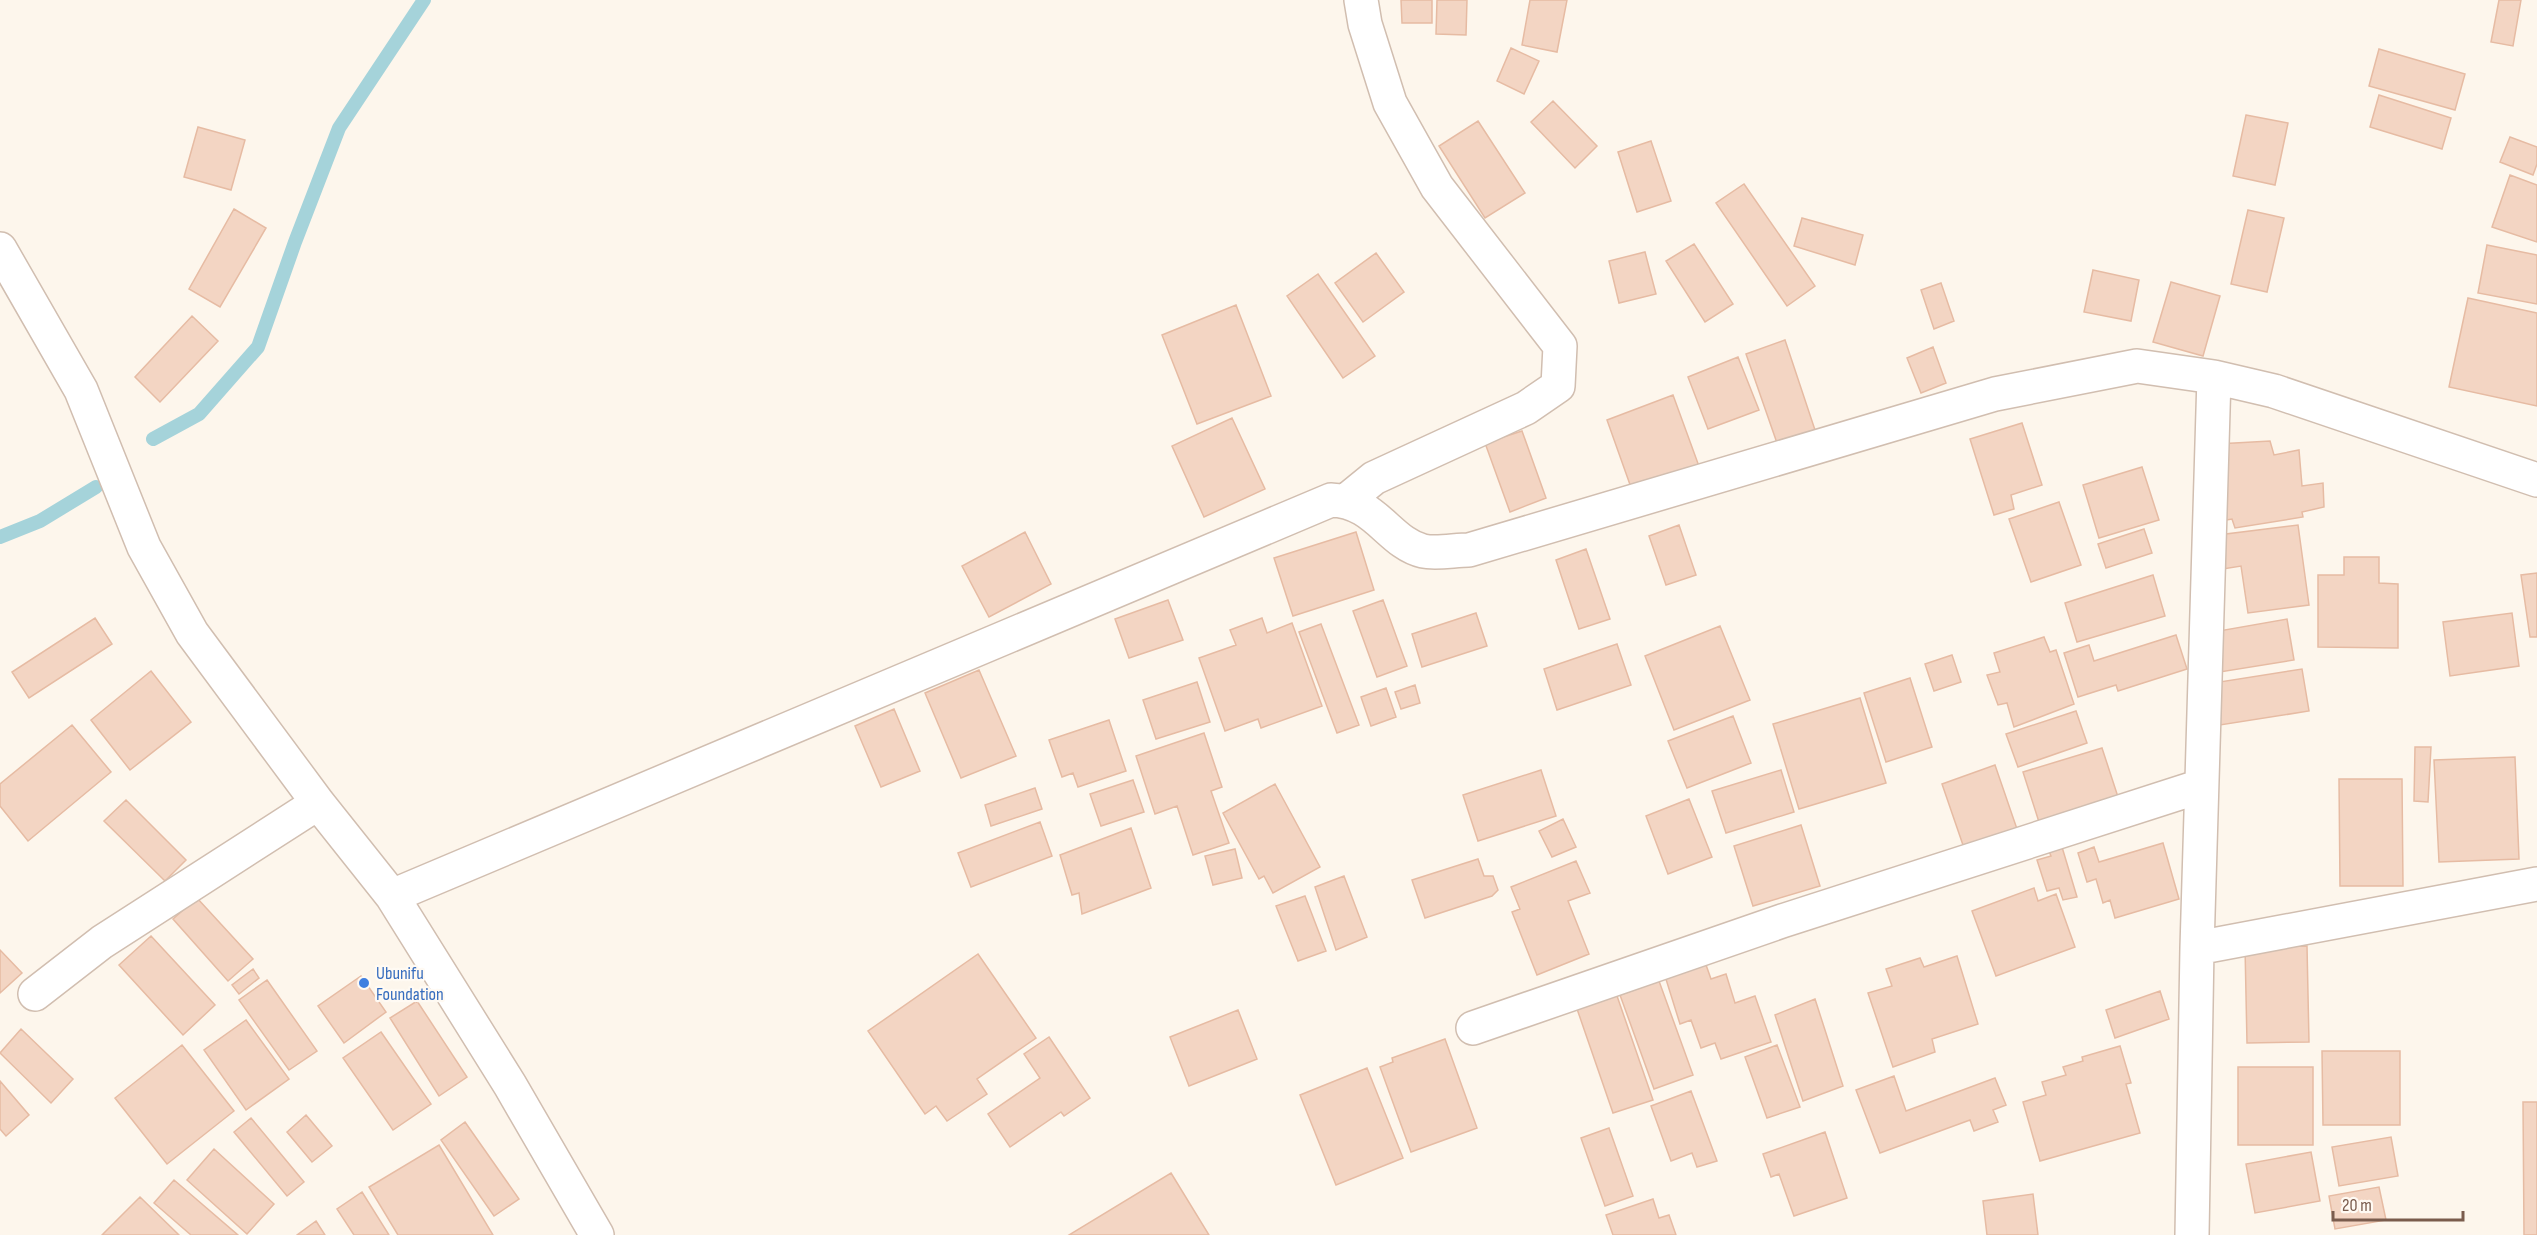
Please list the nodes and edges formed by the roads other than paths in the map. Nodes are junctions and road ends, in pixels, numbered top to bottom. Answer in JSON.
{"nodes":[{"id":1,"x":1361,"y":0,"type":"edge"},
{"id":2,"x":0,"y":249,"type":"edge"},
{"id":3,"x":2214,"y":377,"type":"junction"},
{"id":4,"x":2537,"y":480,"type":"edge"},
{"id":5,"x":1347,"y":500,"type":"junction"},
{"id":6,"x":2201,"y":786,"type":"junction"},
{"id":7,"x":318,"y":803,"type":"junction"},
{"id":8,"x":2537,"y":884,"type":"edge"},
{"id":9,"x":392,"y":896,"type":"junction"},
{"id":10,"x":2197,"y":948,"type":"junction"},
{"id":11,"x":35,"y":994,"type":"dead end"},
{"id":12,"x":1473,"y":1028,"type":"dead end"},
{"id":13,"x":597,"y":1235,"type":"edge"},
{"id":14,"x":2192,"y":1235,"type":"edge"}],
"edges":[{"from":1,"to":5,"type":"street"},
{"from":2,"to":7,"type":"street"},
{"from":3,"to":4,"type":"street"},
{"from":3,"to":5,"type":"street"},
{"from":3,"to":6,"type":"street"},
{"from":5,"to":9,"type":"street"},
{"from":6,"to":10,"type":"street"},
{"from":6,"to":12,"type":"street"},
{"from":7,"to":9,"type":"street"},
{"from":7,"to":11,"type":"street"},
{"from":8,"to":10,"type":"street"},
{"from":9,"to":13,"type":"street"},
{"from":10,"to":14,"type":"street"}]}
